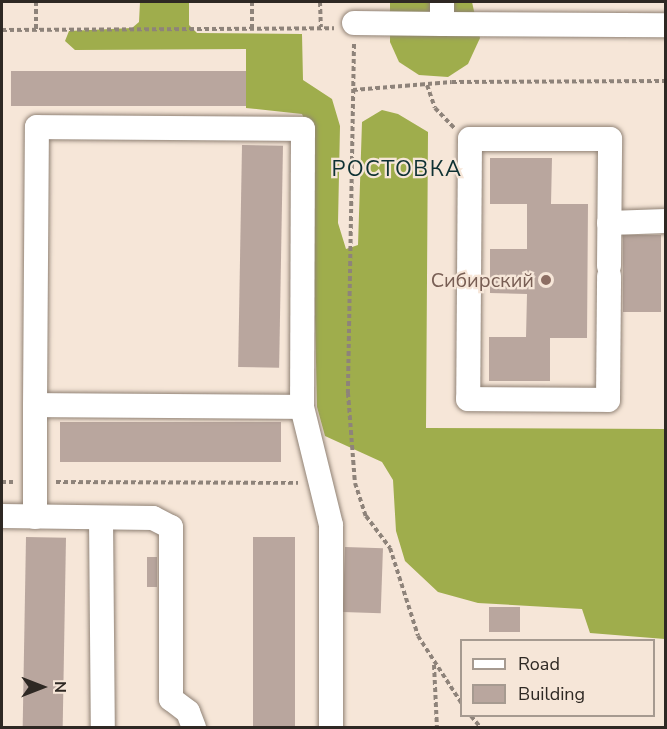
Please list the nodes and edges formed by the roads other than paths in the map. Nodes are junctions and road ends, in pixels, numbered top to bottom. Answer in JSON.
{"nodes":[{"id":1,"x":442,"y":13,"type":"edge"},
{"id":2,"x":666,"y":25,"type":"edge"},
{"id":3,"x":354,"y":26,"type":"road end"},
{"id":4,"x":666,"y":221,"type":"edge"},
{"id":5,"x":609,"y":223,"type":"junction"},
{"id":6,"x":35,"y":405,"type":"junction"},
{"id":7,"x":302,"y":407,"type":"junction"},
{"id":8,"x":2,"y":516,"type":"edge"},
{"id":9,"x":35,"y":517,"type":"junction"},
{"id":10,"x":101,"y":518,"type":"junction"},
{"id":11,"x":103,"y":728,"type":"edge"},
{"id":12,"x":194,"y":728,"type":"edge"},
{"id":13,"x":331,"y":728,"type":"edge"}],
"edges":[{"from":1,"to":2,"type":"lane"},
{"from":1,"to":3,"type":"lane"},
{"from":4,"to":5,"type":"lane"},
{"from":5,"to":5,"type":"lane"},
{"from":6,"to":7,"type":"lane"},
{"from":6,"to":7,"type":"lane"},
{"from":6,"to":9,"type":"lane"},
{"from":7,"to":13,"type":"lane"},
{"from":8,"to":9,"type":"lane"},
{"from":9,"to":10,"type":"lane"},
{"from":10,"to":11,"type":"lane"},
{"from":10,"to":12,"type":"lane"}]}
